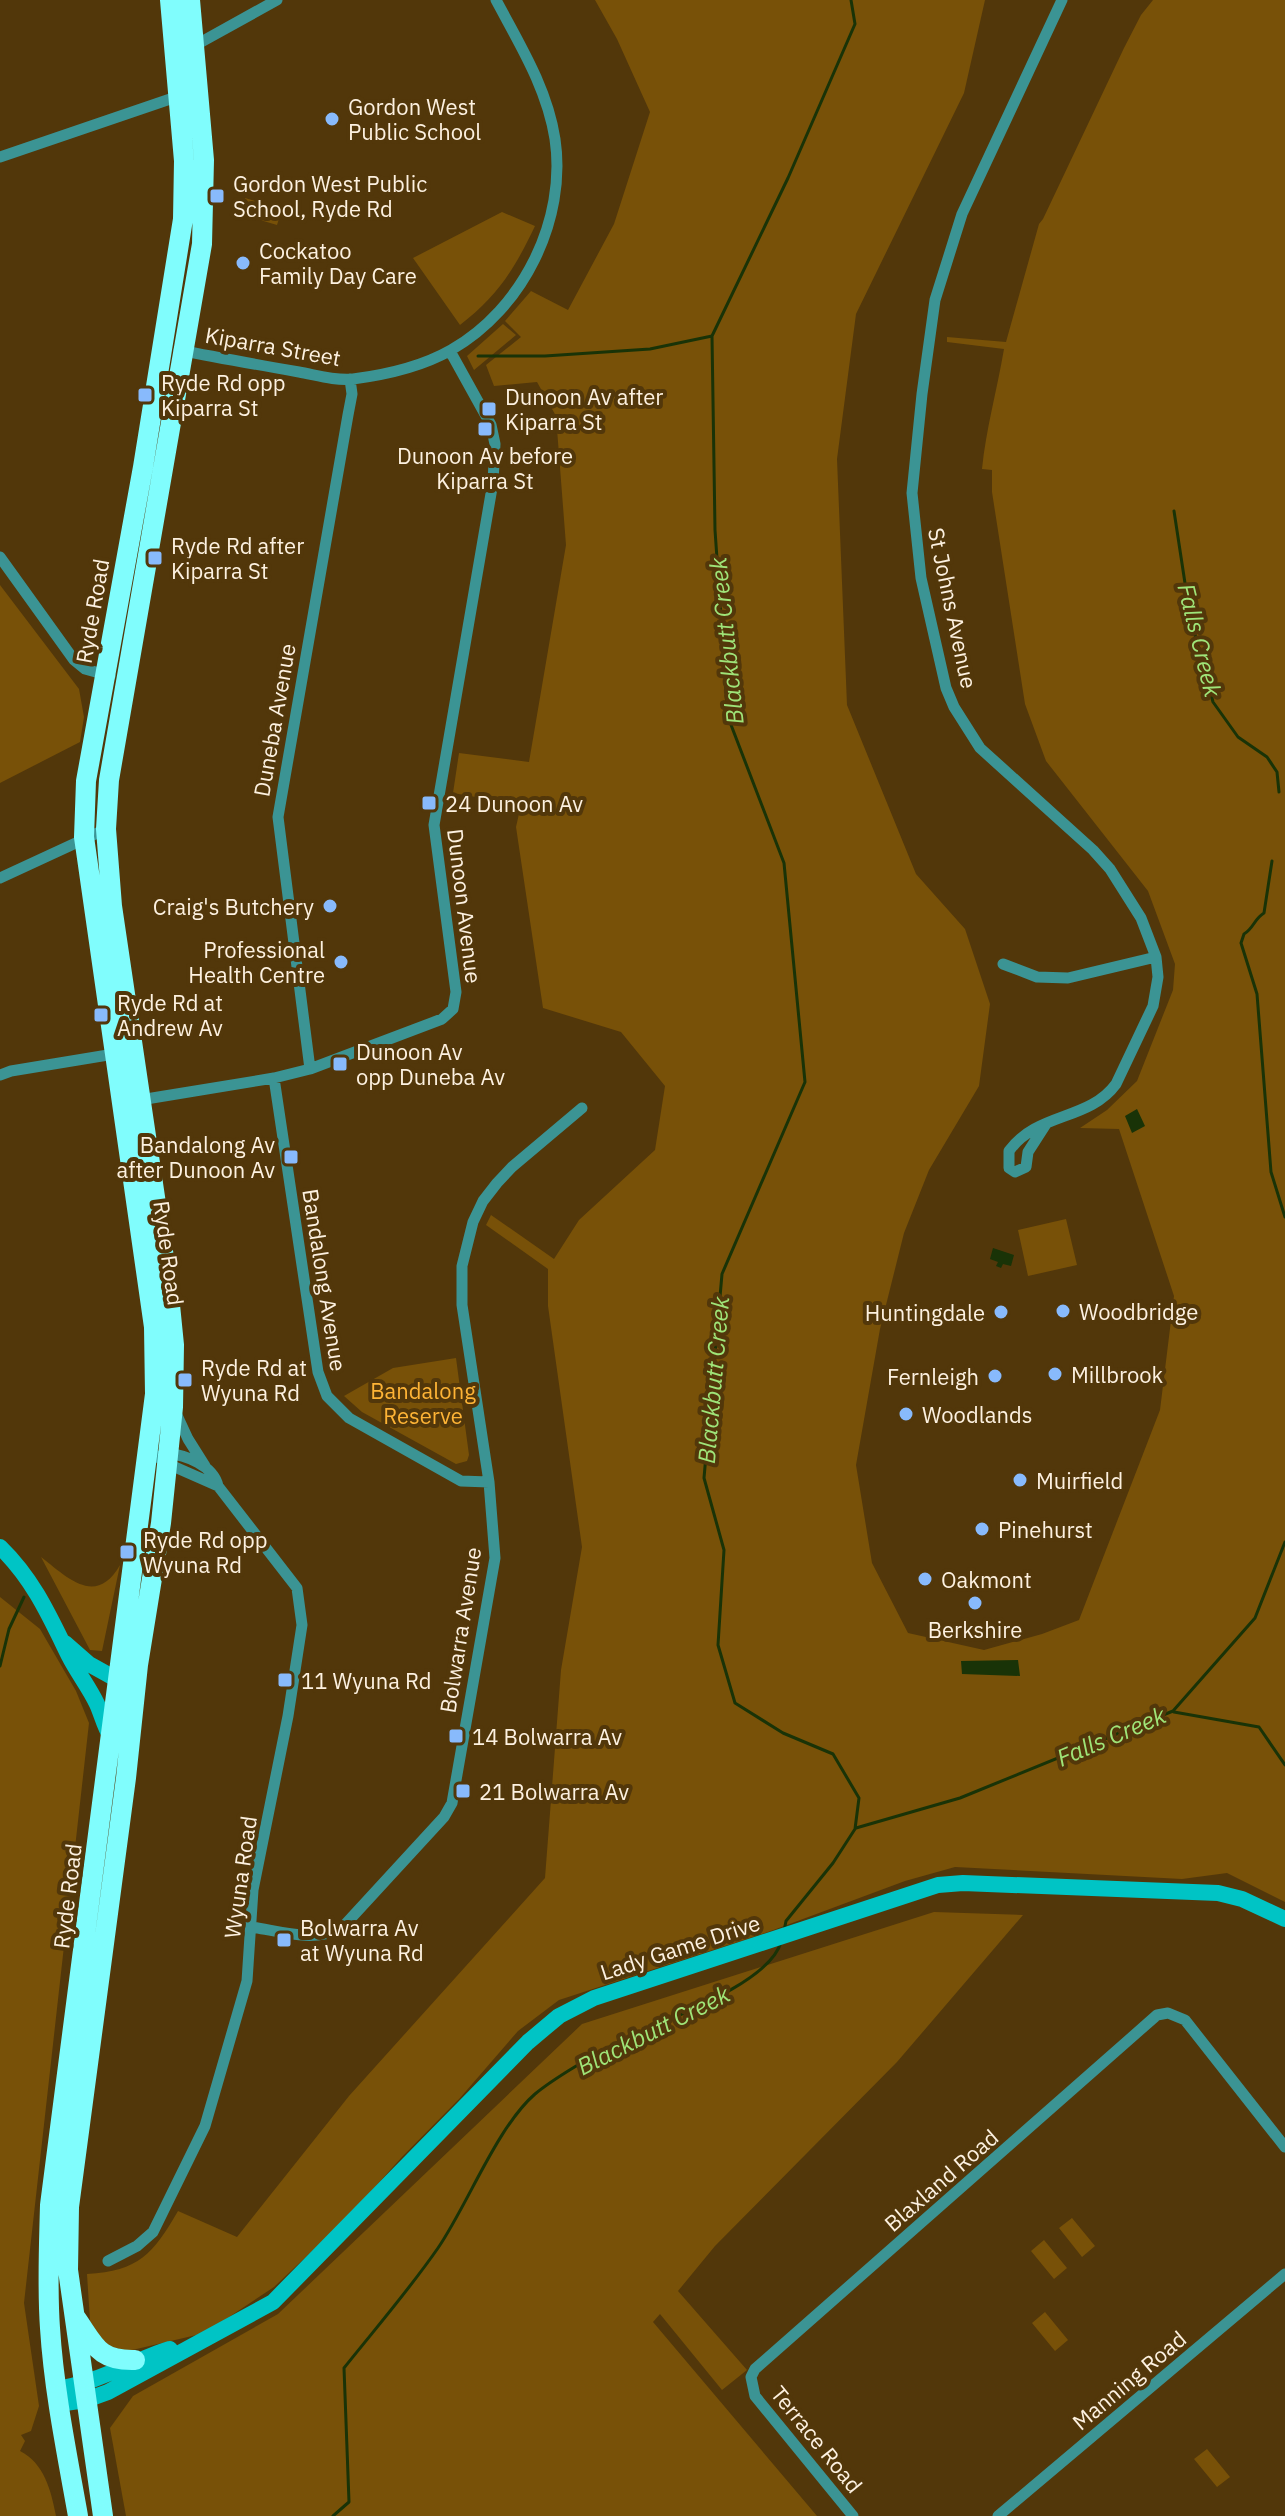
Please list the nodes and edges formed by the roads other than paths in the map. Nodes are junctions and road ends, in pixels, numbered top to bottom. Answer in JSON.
{"nodes":[{"id":1,"x":170,"y":0,"type":"edge"},
{"id":2,"x":190,"y":0,"type":"edge"},
{"id":3,"x":277,"y":0,"type":"edge"},
{"id":4,"x":496,"y":0,"type":"edge"},
{"id":5,"x":1062,"y":0,"type":"edge"},
{"id":6,"x":194,"y":46,"type":"junction"},
{"id":7,"x":179,"y":96,"type":"junction"},
{"id":8,"x":0,"y":157,"type":"edge"},
{"id":9,"x":173,"y":349,"type":"junction"},
{"id":10,"x":450,"y":351,"type":"junction"},
{"id":11,"x":350,"y":379,"type":"junction"},
{"id":12,"x":0,"y":557,"type":"edge"},
{"id":13,"x":105,"y":675,"type":"junction"},
{"id":14,"x":127,"y":678,"type":"junction"},
{"id":15,"x":106,"y":829,"type":"junction"},
{"id":16,"x":84,"y":837,"type":"junction"},
{"id":17,"x":0,"y":878,"type":"edge"},
{"id":18,"x":1156,"y":957,"type":"junction"},
{"id":19,"x":1003,"y":964,"type":"dead end"},
{"id":20,"x":114,"y":1054,"type":"junction"},
{"id":21,"x":310,"y":1069,"type":"junction"},
{"id":22,"x":0,"y":1075,"type":"edge"},
{"id":23,"x":274,"y":1078,"type":"junction"},
{"id":24,"x":140,"y":1100,"type":"junction"},
{"id":25,"x":582,"y":1108,"type":"dead end"},
{"id":26,"x":1046,"y":1124,"type":"dead end"},
{"id":27,"x":173,"y":1407,"type":"junction"},
{"id":28,"x":162,"y":1456,"type":"junction"},
{"id":29,"x":205,"y":1466,"type":"junction"},
{"id":30,"x":489,"y":1482,"type":"junction"},
{"id":31,"x":218,"y":1486,"type":"junction"},
{"id":32,"x":0,"y":1547,"type":"edge"},
{"id":33,"x":64,"y":1642,"type":"junction"},
{"id":34,"x":76,"y":1668,"type":"junction"},
{"id":35,"x":123,"y":1687,"type":"junction"},
{"id":36,"x":111,"y":1737,"type":"junction"},
{"id":37,"x":1285,"y":1919,"type":"edge"},
{"id":38,"x":252,"y":1927,"type":"junction"},
{"id":39,"x":1285,"y":2147,"type":"edge"},
{"id":40,"x":108,"y":2261,"type":"dead end"},
{"id":41,"x":1285,"y":2274,"type":"edge"},
{"id":42,"x":73,"y":2315,"type":"junction"},
{"id":43,"x":206,"y":2337,"type":"junction"},
{"id":44,"x":135,"y":2360,"type":"junction"},
{"id":45,"x":751,"y":2386,"type":"joint"},
{"id":46,"x":85,"y":2392,"type":"junction"},
{"id":47,"x":57,"y":2397,"type":"junction"},
{"id":48,"x":78,"y":2516,"type":"edge"},
{"id":49,"x":103,"y":2516,"type":"edge"},
{"id":50,"x":853,"y":2516,"type":"edge"},
{"id":51,"x":998,"y":2516,"type":"edge"}],
"edges":[{"from":1,"to":7,"type":"highway","name":"Ryde Road"},
{"from":2,"to":6,"type":"highway","name":"Ryde Road"},
{"from":3,"to":6,"type":"street"},
{"from":4,"to":10,"type":"street","name":"Kiparra Street"},
{"from":5,"to":18,"type":"street","name":"St Johns Avenue"},
{"from":6,"to":9,"type":"highway","name":"Ryde Road"},
{"from":7,"to":8,"type":"street"},
{"from":7,"to":9,"type":"highway","name":"Ryde Road"},
{"from":9,"to":11,"type":"street","name":"Kiparra Street"},
{"from":9,"to":13,"type":"highway","name":"Ryde Road"},
{"from":9,"to":14,"type":"highway","name":"Ryde Road"},
{"from":10,"to":11,"type":"street","name":"Kiparra Street"},
{"from":10,"to":21,"type":"street","name":"Dunoon Avenue"},
{"from":11,"to":21,"type":"street","name":"Duneba Avenue"},
{"from":12,"to":13,"type":"street"},
{"from":13,"to":14,"type":"street"},
{"from":13,"to":16,"type":"highway","name":"Ryde Road"},
{"from":14,"to":15,"type":"highway","name":"Ryde Road"},
{"from":15,"to":16,"type":"street"},
{"from":15,"to":24,"type":"highway","name":"Ryde Road"},
{"from":16,"to":17,"type":"street"},
{"from":16,"to":20,"type":"highway","name":"Ryde Road"},
{"from":18,"to":19,"type":"street"},
{"from":18,"to":26,"type":"street","name":"St Johns Avenue"},
{"from":20,"to":22,"type":"street"},
{"from":20,"to":28,"type":"highway","name":"Ryde Road"},
{"from":21,"to":23,"type":"street","name":"Dunoon Avenue"},
{"from":23,"to":24,"type":"street","name":"Dunoon Avenue"},
{"from":23,"to":30,"type":"street","name":"Bandalong Avenue"},
{"from":24,"to":27,"type":"highway","name":"Ryde Road"},
{"from":25,"to":30,"type":"street","name":"Bolwarra Avenue"},
{"from":27,"to":28,"type":"highway","name":"Ryde Road"},
{"from":27,"to":29,"type":"street","name":"Wyuna Road"},
{"from":28,"to":29,"type":"street"},
{"from":28,"to":31,"type":"street","name":"Wyuna Road"},
{"from":28,"to":35,"type":"highway","name":"Ryde Road"},
{"from":29,"to":31,"type":"street","name":"Wyuna Road"},
{"from":30,"to":38,"type":"street","name":"Bolwarra Avenue"},
{"from":31,"to":38,"type":"street","name":"Wyuna Road"},
{"from":32,"to":33,"type":"main road"},
{"from":33,"to":34,"type":"main road"},
{"from":33,"to":35,"type":"main road"},
{"from":34,"to":35,"type":"main road"},
{"from":34,"to":36,"type":"main road"},
{"from":35,"to":36,"type":"highway","name":"Ryde Road"},
{"from":35,"to":42,"type":"highway","name":"Ryde Road"},
{"from":36,"to":47,"type":"highway","name":"Ryde Road"},
{"from":37,"to":43,"type":"main road","name":"Lady Game Drive"},
{"from":38,"to":40,"type":"street","name":"Wyuna Road"},
{"from":39,"to":45,"type":"street","name":"Blaxland Road"},
{"from":41,"to":51,"type":"street","name":"Manning Road"},
{"from":42,"to":44,"type":"highway"},
{"from":42,"to":46,"type":"highway","name":"Ryde Road"},
{"from":43,"to":44,"type":"main road","name":"Lady Game Drive"},
{"from":43,"to":46,"type":"main road","name":"Lady Game Drive"},
{"from":44,"to":46,"type":"main road","name":"Lady Game Drive"},
{"from":45,"to":50,"type":"street","name":"Terrace Road"},
{"from":46,"to":47,"type":"main road","name":"Lady Game Drive"},
{"from":46,"to":49,"type":"highway","name":"Ryde Road"},
{"from":47,"to":48,"type":"highway","name":"Ryde Road"}]}
